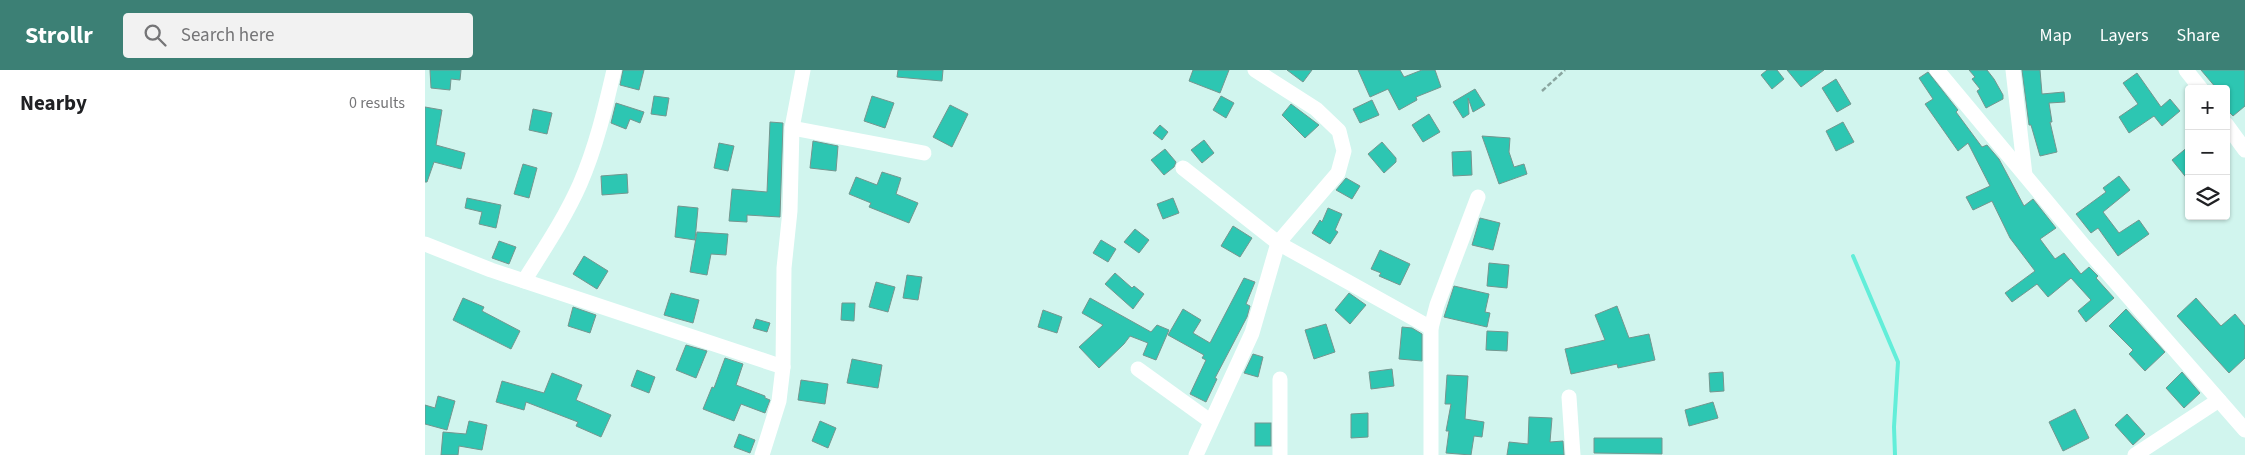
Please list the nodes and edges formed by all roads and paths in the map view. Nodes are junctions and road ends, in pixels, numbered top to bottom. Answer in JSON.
{"nodes":[{"id":1,"x":614,"y":70,"type":"edge"},
{"id":2,"x":803,"y":70,"type":"edge"},
{"id":3,"x":1255,"y":70,"type":"edge"},
{"id":4,"x":1565,"y":70,"type":"edge"},
{"id":5,"x":1937,"y":70,"type":"edge"},
{"id":6,"x":2013,"y":70,"type":"edge"},
{"id":7,"x":2186,"y":70,"type":"edge"},
{"id":8,"x":2198,"y":85,"type":"edge"},
{"id":9,"x":1542,"y":91,"type":"dead end"},
{"id":10,"x":792,"y":128,"type":"junction"},
{"id":11,"x":2230,"y":129,"type":"edge"},
{"id":12,"x":2245,"y":150,"type":"edge"},
{"id":13,"x":925,"y":153,"type":"dead end"},
{"id":14,"x":1183,"y":168,"type":"dead end"},
{"id":15,"x":2025,"y":175,"type":"junction"},
{"id":16,"x":1478,"y":197,"type":"dead end"},
{"id":17,"x":1278,"y":243,"type":"junction"},
{"id":18,"x":425,"y":244,"type":"edge"},
{"id":19,"x":524,"y":281,"type":"junction"},
{"id":20,"x":1431,"y":328,"type":"junction"},
{"id":21,"x":783,"y":366,"type":"junction"},
{"id":22,"x":1138,"y":368,"type":"dead end"},
{"id":23,"x":1280,"y":379,"type":"dead end"},
{"id":24,"x":1569,"y":397,"type":"dead end"},
{"id":25,"x":2219,"y":400,"type":"junction"},
{"id":26,"x":1210,"y":421,"type":"junction"},
{"id":27,"x":2245,"y":430,"type":"edge"},
{"id":28,"x":762,"y":455,"type":"edge"},
{"id":29,"x":1196,"y":455,"type":"edge"},
{"id":30,"x":1281,"y":455,"type":"edge"},
{"id":31,"x":1431,"y":455,"type":"edge"},
{"id":32,"x":1573,"y":455,"type":"edge"},
{"id":33,"x":2135,"y":455,"type":"edge"}],
"edges":[{"from":1,"to":19,"type":"street"},
{"from":2,"to":10,"type":"street"},
{"from":3,"to":17,"type":"street"},
{"from":4,"to":9,"type":"path"},
{"from":5,"to":15,"type":"street"},
{"from":6,"to":15,"type":"street"},
{"from":7,"to":8,"type":"street"},
{"from":10,"to":13,"type":"street"},
{"from":10,"to":21,"type":"street"},
{"from":11,"to":12,"type":"street"},
{"from":14,"to":17,"type":"street"},
{"from":15,"to":25,"type":"street"},
{"from":16,"to":20,"type":"street"},
{"from":17,"to":20,"type":"street"},
{"from":17,"to":26,"type":"street"},
{"from":18,"to":19,"type":"street"},
{"from":19,"to":21,"type":"street"},
{"from":20,"to":31,"type":"street"},
{"from":21,"to":28,"type":"street"},
{"from":22,"to":26,"type":"street"},
{"from":23,"to":30,"type":"street"},
{"from":24,"to":32,"type":"street"},
{"from":25,"to":27,"type":"street"},
{"from":25,"to":33,"type":"street"},
{"from":26,"to":29,"type":"street"}]}
